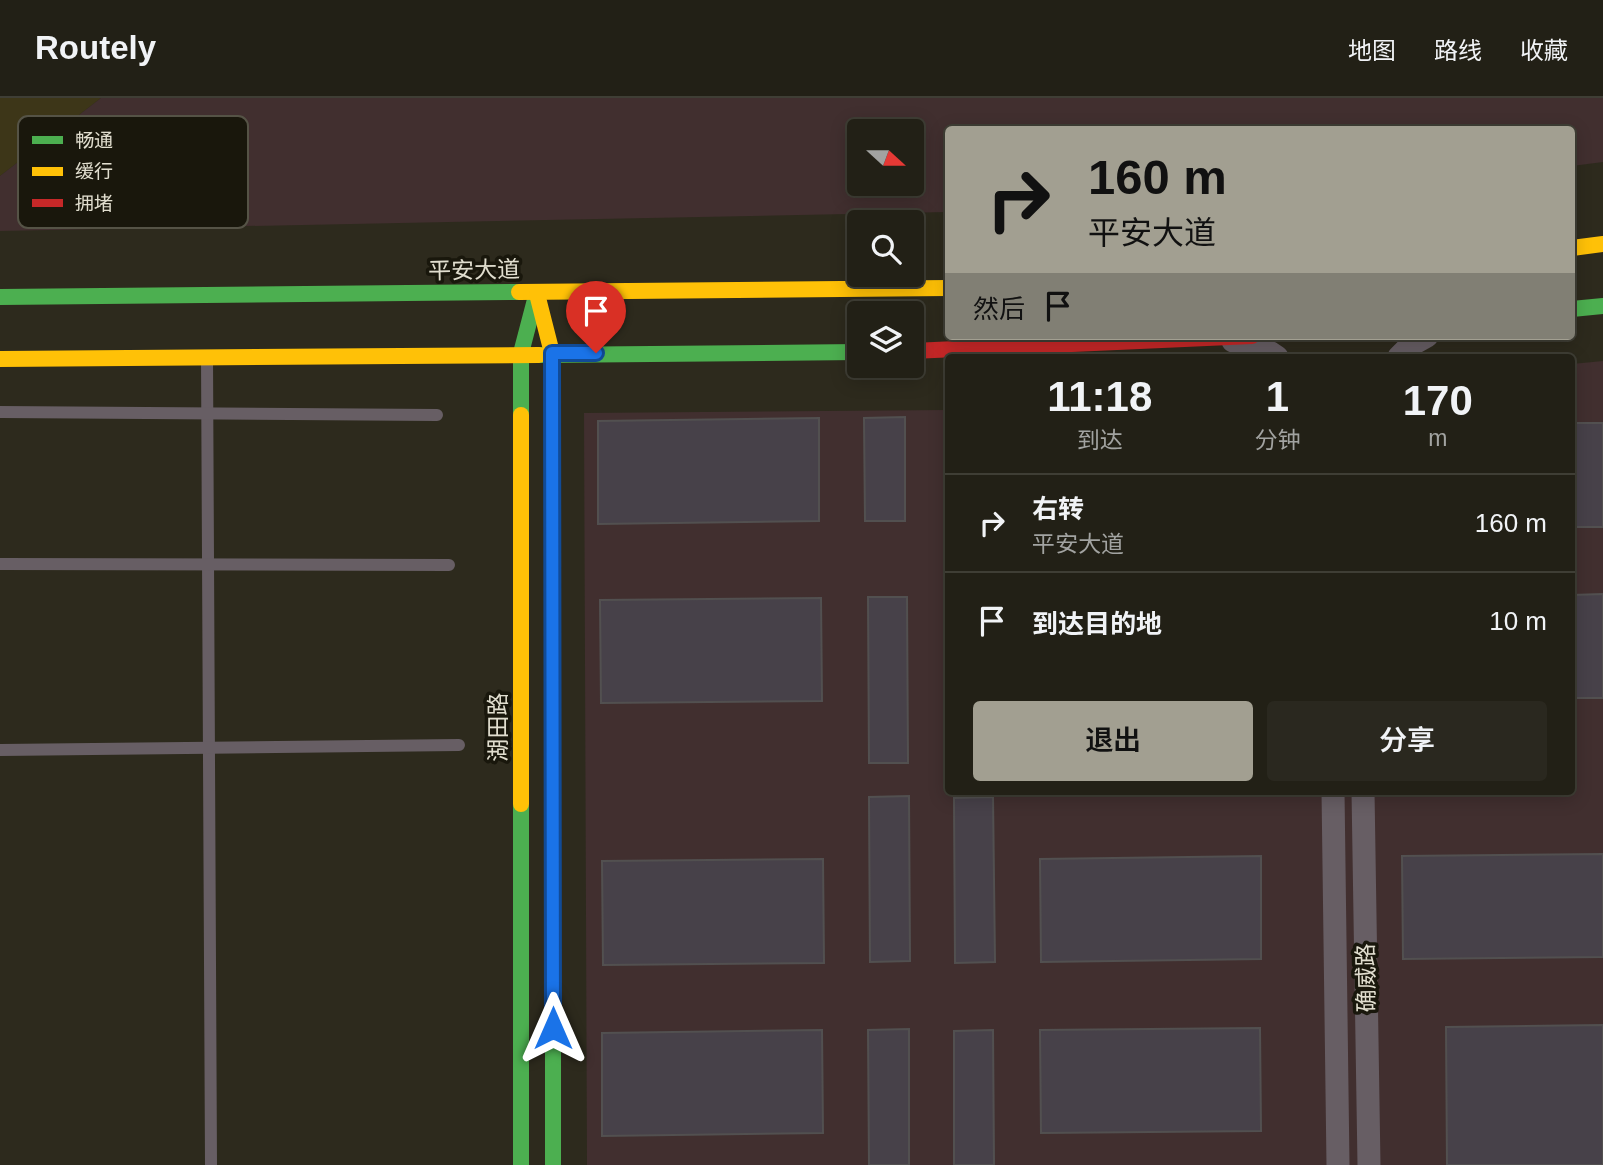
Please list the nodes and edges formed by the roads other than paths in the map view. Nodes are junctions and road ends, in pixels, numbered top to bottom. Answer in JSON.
{"nodes":[{"id":1,"x":1603,"y":244,"type":"edge"},
{"id":2,"x":1575,"y":248,"type":"edge"},
{"id":3,"x":945,"y":288,"type":"edge"},
{"id":4,"x":537,"y":292,"type":"junction"},
{"id":5,"x":0,"y":297,"type":"edge"},
{"id":6,"x":1603,"y":306,"type":"edge"},
{"id":7,"x":1575,"y":309,"type":"edge"},
{"id":8,"x":1176,"y":340,"type":"edge"},
{"id":9,"x":1230,"y":340,"type":"edge"},
{"id":10,"x":1420,"y":340,"type":"edge"},
{"id":11,"x":924,"y":350,"type":"edge"},
{"id":12,"x":847,"y":352,"type":"edge"},
{"id":13,"x":521,"y":353,"type":"junction"},
{"id":14,"x":552,"y":353,"type":"junction"},
{"id":15,"x":1272,"y":354,"type":"edge"},
{"id":16,"x":1402,"y":354,"type":"edge"},
{"id":17,"x":207,"y":356,"type":"junction"},
{"id":18,"x":0,"y":359,"type":"edge"},
{"id":19,"x":0,"y":412,"type":"edge"},
{"id":20,"x":207,"y":413,"type":"junction"},
{"id":21,"x":437,"y":415,"type":"dead end"},
{"id":22,"x":0,"y":564,"type":"edge"},
{"id":23,"x":208,"y":565,"type":"junction"},
{"id":24,"x":449,"y":565,"type":"dead end"},
{"id":25,"x":459,"y":745,"type":"dead end"},
{"id":26,"x":209,"y":748,"type":"junction"},
{"id":27,"x":0,"y":750,"type":"edge"},
{"id":28,"x":1334,"y":795,"type":"edge"},
{"id":29,"x":1363,"y":795,"type":"edge"},
{"id":30,"x":211,"y":1165,"type":"edge"},
{"id":31,"x":521,"y":1165,"type":"edge"},
{"id":32,"x":554,"y":1165,"type":"edge"},
{"id":33,"x":1338,"y":1165,"type":"edge"},
{"id":34,"x":1369,"y":1165,"type":"edge"}],
"edges":[{"from":1,"to":2,"type":"main road"},
{"from":3,"to":4,"type":"main road","name":"平安大道"},
{"from":4,"to":5,"type":"main road","name":"平安大道"},
{"from":4,"to":13,"type":"main road","name":"湖田路"},
{"from":4,"to":14,"type":"main road"},
{"from":6,"to":7,"type":"main road"},
{"from":8,"to":11,"type":"main road"},
{"from":9,"to":15,"type":"street"},
{"from":10,"to":16,"type":"street"},
{"from":12,"to":14,"type":"main road"},
{"from":13,"to":14,"type":"main road"},
{"from":13,"to":17,"type":"main road"},
{"from":13,"to":31,"type":"main road","name":"湖田路"},
{"from":14,"to":32,"type":"main road"},
{"from":17,"to":18,"type":"main road"},
{"from":17,"to":20,"type":"lane"},
{"from":19,"to":20,"type":"lane"},
{"from":20,"to":21,"type":"lane"},
{"from":20,"to":23,"type":"lane"},
{"from":22,"to":23,"type":"lane"},
{"from":23,"to":24,"type":"lane"},
{"from":23,"to":26,"type":"lane"},
{"from":25,"to":26,"type":"lane"},
{"from":26,"to":27,"type":"lane"},
{"from":26,"to":30,"type":"lane"},
{"from":28,"to":33,"type":"street","name":"确威路"},
{"from":29,"to":34,"type":"street","name":"确威路"}]}
